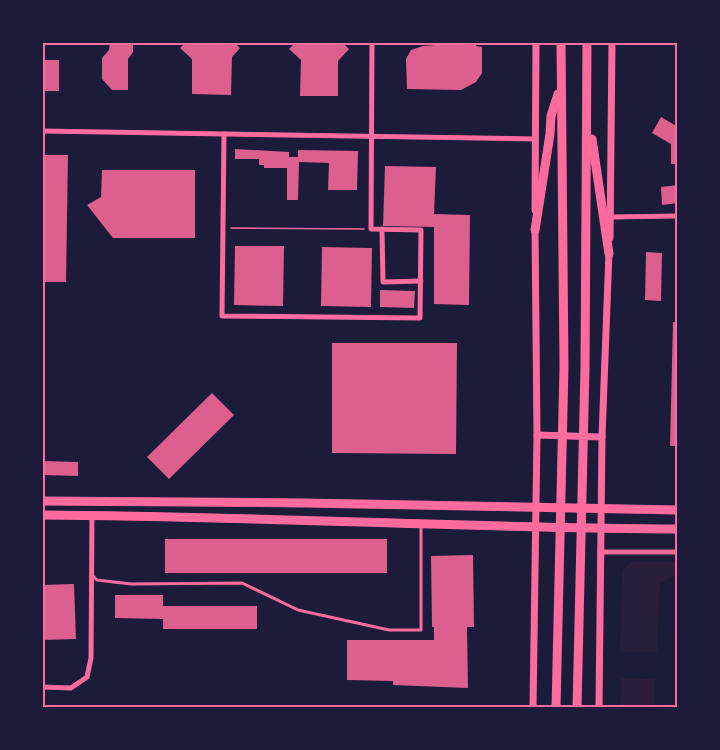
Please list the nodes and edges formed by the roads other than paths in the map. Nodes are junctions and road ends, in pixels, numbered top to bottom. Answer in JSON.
{"nodes":[{"id":1,"x":372,"y":42,"type":"edge"},
{"id":2,"x":536,"y":42,"type":"edge"},
{"id":3,"x":612,"y":42,"type":"edge"},
{"id":4,"x":560,"y":44,"type":"edge"},
{"id":5,"x":587,"y":44,"type":"edge"},
{"id":6,"x":560,"y":86,"type":"junction"},
{"id":7,"x":588,"y":113,"type":"junction"},
{"id":8,"x":42,"y":131,"type":"edge"},
{"id":9,"x":224,"y":134,"type":"junction"},
{"id":10,"x":372,"y":136,"type":"junction"},
{"id":11,"x":534,"y":139,"type":"junction"},
{"id":12,"x":678,"y":216,"type":"edge"},
{"id":13,"x":611,"y":217,"type":"junction"},
{"id":14,"x":382,"y":230,"type":"junction"},
{"id":15,"x":535,"y":230,"type":"junction"},
{"id":16,"x":609,"y":254,"type":"junction"},
{"id":17,"x":421,"y":281,"type":"junction"},
{"id":18,"x":537,"y":435,"type":"junction"},
{"id":19,"x":602,"y":437,"type":"junction"},
{"id":20,"x":42,"y":501,"type":"edge"},
{"id":21,"x":536,"y":507,"type":"junction"},
{"id":22,"x":600,"y":509,"type":"junction"},
{"id":23,"x":678,"y":510,"type":"edge"},
{"id":24,"x":42,"y":515,"type":"edge"},
{"id":25,"x":92,"y":515,"type":"junction"},
{"id":26,"x":422,"y":523,"type":"junction"},
{"id":27,"x":536,"y":526,"type":"junction"},
{"id":28,"x":600,"y":528,"type":"junction"},
{"id":29,"x":678,"y":528,"type":"edge"},
{"id":30,"x":600,"y":552,"type":"junction"},
{"id":31,"x":678,"y":552,"type":"edge"},
{"id":32,"x":92,"y":575,"type":"junction"},
{"id":33,"x":42,"y":687,"type":"edge"},
{"id":34,"x":533,"y":708,"type":"edge"},
{"id":35,"x":556,"y":708,"type":"edge"},
{"id":36,"x":577,"y":708,"type":"edge"},
{"id":37,"x":599,"y":708,"type":"edge"}],
"edges":[{"from":1,"to":10,"type":"street"},
{"from":2,"to":11,"type":"street"},
{"from":3,"to":13,"type":"street"},
{"from":4,"to":6,"type":"main road"},
{"from":5,"to":7,"type":"main road"},
{"from":6,"to":15,"type":"main road"},
{"from":6,"to":35,"type":"main road"},
{"from":7,"to":16,"type":"main road"},
{"from":7,"to":36,"type":"main road"},
{"from":8,"to":9,"type":"street"},
{"from":9,"to":10,"type":"street"},
{"from":9,"to":17,"type":"street"},
{"from":10,"to":11,"type":"street"},
{"from":10,"to":14,"type":"street"},
{"from":11,"to":15,"type":"street"},
{"from":12,"to":13,"type":"street"},
{"from":13,"to":16,"type":"street"},
{"from":14,"to":17,"type":"street"},
{"from":14,"to":17,"type":"street"},
{"from":15,"to":18,"type":"street"},
{"from":16,"to":19,"type":"street"},
{"from":18,"to":19,"type":"street"},
{"from":18,"to":21,"type":"street"},
{"from":19,"to":22,"type":"street"},
{"from":20,"to":21,"type":"main road"},
{"from":21,"to":22,"type":"main road"},
{"from":21,"to":27,"type":"street"},
{"from":22,"to":23,"type":"main road"},
{"from":22,"to":28,"type":"street"},
{"from":24,"to":25,"type":"main road"},
{"from":25,"to":26,"type":"main road"},
{"from":25,"to":32,"type":"street"},
{"from":26,"to":27,"type":"main road"},
{"from":26,"to":32,"type":"lane"},
{"from":27,"to":28,"type":"main road"},
{"from":27,"to":34,"type":"street"},
{"from":28,"to":29,"type":"main road"},
{"from":28,"to":30,"type":"street"},
{"from":30,"to":31,"type":"street"},
{"from":30,"to":37,"type":"street"},
{"from":32,"to":33,"type":"street"}]}
